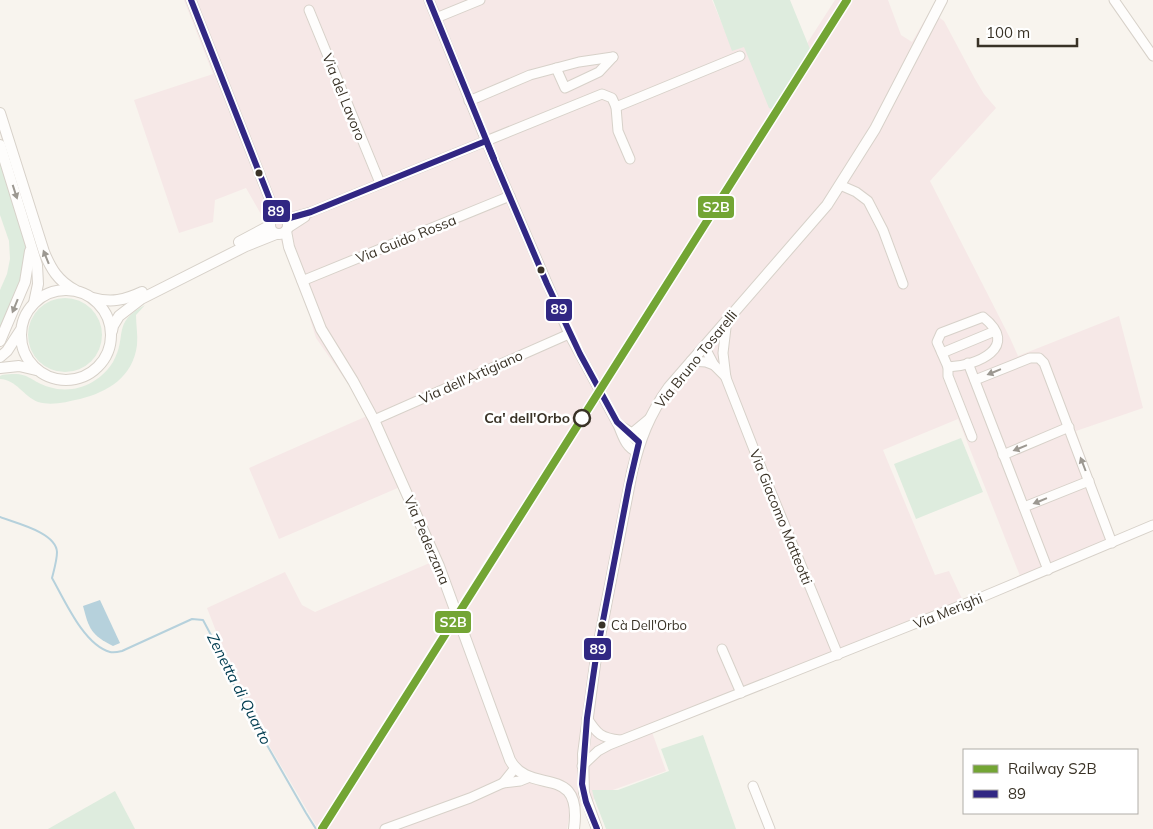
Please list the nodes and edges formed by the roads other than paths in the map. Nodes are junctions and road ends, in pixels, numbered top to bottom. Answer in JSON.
{"nodes":[{"id":1,"x":191,"y":0,"type":"edge"},
{"id":2,"x":429,"y":0,"type":"edge"},
{"id":3,"x":480,"y":0,"type":"edge"},
{"id":4,"x":942,"y":0,"type":"edge"},
{"id":5,"x":1114,"y":0,"type":"edge"},
{"id":6,"x":309,"y":10,"type":"dead end"},
{"id":7,"x":436,"y":18,"type":"junction"},
{"id":8,"x":740,"y":56,"type":"dead end"},
{"id":9,"x":1153,"y":56,"type":"edge"},
{"id":10,"x":556,"y":68,"type":"junction"},
{"id":11,"x":469,"y":101,"type":"junction"},
{"id":12,"x":616,"y":107,"type":"junction"},
{"id":13,"x":0,"y":113,"type":"edge"},
{"id":14,"x":486,"y":141,"type":"junction"},
{"id":15,"x":0,"y":145,"type":"edge"},
{"id":16,"x":630,"y":159,"type":"dead end"},
{"id":17,"x":380,"y":184,"type":"junction"},
{"id":18,"x":840,"y":185,"type":"junction"},
{"id":19,"x":510,"y":196,"type":"junction"},
{"id":20,"x":280,"y":226,"type":"junction"},
{"id":21,"x":31,"y":242,"type":"junction"},
{"id":22,"x":302,"y":281,"type":"junction"},
{"id":23,"x":903,"y":284,"type":"dead end"},
{"id":24,"x":78,"y":292,"type":"junction"},
{"id":25,"x":92,"y":298,"type":"junction"},
{"id":26,"x":34,"y":303,"type":"junction"},
{"id":27,"x":727,"y":319,"type":"junction"},
{"id":28,"x":21,"y":330,"type":"junction"},
{"id":29,"x":996,"y":331,"type":"junction"},
{"id":30,"x":569,"y":334,"type":"junction"},
{"id":31,"x":112,"y":335,"type":"junction"},
{"id":32,"x":0,"y":341,"type":"edge"},
{"id":33,"x":705,"y":345,"type":"junction"},
{"id":34,"x":723,"y":353,"type":"junction"},
{"id":35,"x":942,"y":353,"type":"junction"},
{"id":36,"x":0,"y":357,"type":"edge"},
{"id":37,"x":691,"y":361,"type":"junction"},
{"id":38,"x":968,"y":363,"type":"junction"},
{"id":39,"x":714,"y":365,"type":"junction"},
{"id":40,"x":948,"y":367,"type":"junction"},
{"id":41,"x":0,"y":368,"type":"edge"},
{"id":42,"x":38,"y":371,"type":"junction"},
{"id":43,"x":726,"y":378,"type":"junction"},
{"id":44,"x":975,"y":380,"type":"junction"},
{"id":45,"x":649,"y":418,"type":"junction"},
{"id":46,"x":374,"y":420,"type":"junction"},
{"id":47,"x":618,"y":425,"type":"junction"},
{"id":48,"x":1069,"y":427,"type":"junction"},
{"id":49,"x":632,"y":433,"type":"junction"},
{"id":50,"x":972,"y":437,"type":"dead end"},
{"id":51,"x":638,"y":447,"type":"junction"},
{"id":52,"x":1003,"y":454,"type":"junction"},
{"id":53,"x":1090,"y":481,"type":"junction"},
{"id":54,"x":1024,"y":508,"type":"junction"},
{"id":55,"x":1153,"y":525,"type":"edge"},
{"id":56,"x":1112,"y":543,"type":"junction"},
{"id":57,"x":1048,"y":570,"type":"junction"},
{"id":58,"x":722,"y":649,"type":"dead end"},
{"id":59,"x":838,"y":655,"type":"junction"},
{"id":60,"x":741,"y":694,"type":"junction"},
{"id":61,"x":587,"y":718,"type":"junction"},
{"id":62,"x":623,"y":740,"type":"junction"},
{"id":63,"x":582,"y":766,"type":"junction"},
{"id":64,"x":515,"y":768,"type":"junction"},
{"id":65,"x":530,"y":777,"type":"junction"},
{"id":66,"x":503,"y":783,"type":"junction"},
{"id":67,"x":753,"y":786,"type":"dead end"},
{"id":68,"x":385,"y":829,"type":"edge"},
{"id":69,"x":574,"y":829,"type":"edge"},
{"id":70,"x":596,"y":829,"type":"edge"},
{"id":71,"x":770,"y":829,"type":"edge"}],
"edges":[{"from":1,"to":20,"type":"street"},
{"from":2,"to":7,"type":"street"},
{"from":3,"to":7,"type":"street"},
{"from":4,"to":18,"type":"main road","name":"Via Bruno Tosarelli"},
{"from":5,"to":9,"type":"street"},
{"from":6,"to":17,"type":"street","name":"Via del Lavoro"},
{"from":7,"to":11,"type":"street"},
{"from":8,"to":12,"type":"street"},
{"from":10,"to":10,"type":"street"},
{"from":10,"to":11,"type":"street"},
{"from":11,"to":14,"type":"street"},
{"from":12,"to":14,"type":"street"},
{"from":12,"to":16,"type":"street"},
{"from":24,"to":13,"type":"main road","one_way":true},
{"from":14,"to":17,"type":"street"},
{"from":14,"to":19,"type":"street"},
{"from":15,"to":21,"type":"main road","one_way":true},
{"from":17,"to":20,"type":"street"},
{"from":18,"to":23,"type":"street"},
{"from":18,"to":27,"type":"main road","name":"Via Bruno Tosarelli"},
{"from":19,"to":22,"type":"street","name":"Via Guido Rossa"},
{"from":19,"to":30,"type":"street"},
{"from":20,"to":22,"type":"main road","name":"Via Pederzana"},
{"from":20,"to":25,"type":"main road"},
{"from":20,"to":31,"type":"main road"},
{"from":21,"to":26,"type":"main road"},
{"from":21,"to":32,"type":"main road","one_way":true},
{"from":22,"to":46,"type":"main road","name":"Via Pederzana"},
{"from":24,"to":25,"type":"main road"},
{"from":24,"to":26,"type":"main road"},
{"from":25,"to":31,"type":"main road"},
{"from":26,"to":28,"type":"main road"},
{"from":27,"to":33,"type":"main road","name":"Via Bruno Tosarelli"},
{"from":27,"to":34,"type":"street","name":"Via Giacomo Matteotti"},
{"from":28,"to":36,"type":"main road"},
{"from":28,"to":42,"type":"main road"},
{"from":29,"to":35,"type":"street"},
{"from":29,"to":35,"type":"street"},
{"from":29,"to":38,"type":"street"},
{"from":30,"to":46,"type":"street","name":"Via dell'Artigiano"},
{"from":30,"to":47,"type":"street"},
{"from":31,"to":42,"type":"main road"},
{"from":33,"to":34,"type":"street"},
{"from":33,"to":37,"type":"main road","name":"Via Bruno Tosarelli"},
{"from":33,"to":39,"type":"street","name":"Via Giacomo Matteotti"},
{"from":34,"to":43,"type":"street","name":"Via Giacomo Matteotti"},
{"from":35,"to":40,"type":"street"},
{"from":37,"to":39,"type":"street"},
{"from":37,"to":45,"type":"main road","name":"Via Bruno Tosarelli"},
{"from":38,"to":40,"type":"street"},
{"from":38,"to":44,"type":"street"},
{"from":39,"to":43,"type":"street","name":"Via Giacomo Matteotti"},
{"from":40,"to":50,"type":"street"},
{"from":41,"to":42,"type":"main road"},
{"from":43,"to":59,"type":"street","name":"Via Giacomo Matteotti"},
{"from":48,"to":44,"type":"street","one_way":true},
{"from":44,"to":52,"type":"street"},
{"from":45,"to":49,"type":"street"},
{"from":45,"to":51,"type":"main road","name":"Via Bruno Tosarelli"},
{"from":46,"to":64,"type":"main road","name":"Via Pederzana"},
{"from":47,"to":49,"type":"street"},
{"from":47,"to":51,"type":"street"},
{"from":48,"to":52,"type":"street","one_way":true},
{"from":53,"to":48,"type":"street","one_way":true},
{"from":49,"to":51,"type":"street"},
{"from":51,"to":61,"type":"main road","name":"Via Bruno Tosarelli"},
{"from":52,"to":54,"type":"street"},
{"from":53,"to":54,"type":"street","one_way":true},
{"from":53,"to":56,"type":"street"},
{"from":54,"to":57,"type":"street"},
{"from":55,"to":56,"type":"street","name":"Via Merighi"},
{"from":56,"to":57,"type":"street","name":"Via Merighi"},
{"from":57,"to":59,"type":"street","name":"Via Merighi"},
{"from":58,"to":60,"type":"street"},
{"from":59,"to":60,"type":"street","name":"Via Merighi"},
{"from":60,"to":62,"type":"street","name":"Via Merighi"},
{"from":61,"to":62,"type":"street"},
{"from":61,"to":63,"type":"main road","name":"Via Bruno Tosarelli"},
{"from":62,"to":63,"type":"street","name":"Via Merighi"},
{"from":63,"to":70,"type":"main road","name":"Via Bruno Tosarelli"},
{"from":64,"to":65,"type":"main road"},
{"from":64,"to":66,"type":"street"},
{"from":65,"to":66,"type":"street"},
{"from":65,"to":69,"type":"main road"},
{"from":66,"to":68,"type":"street"},
{"from":67,"to":71,"type":"street"}]}
